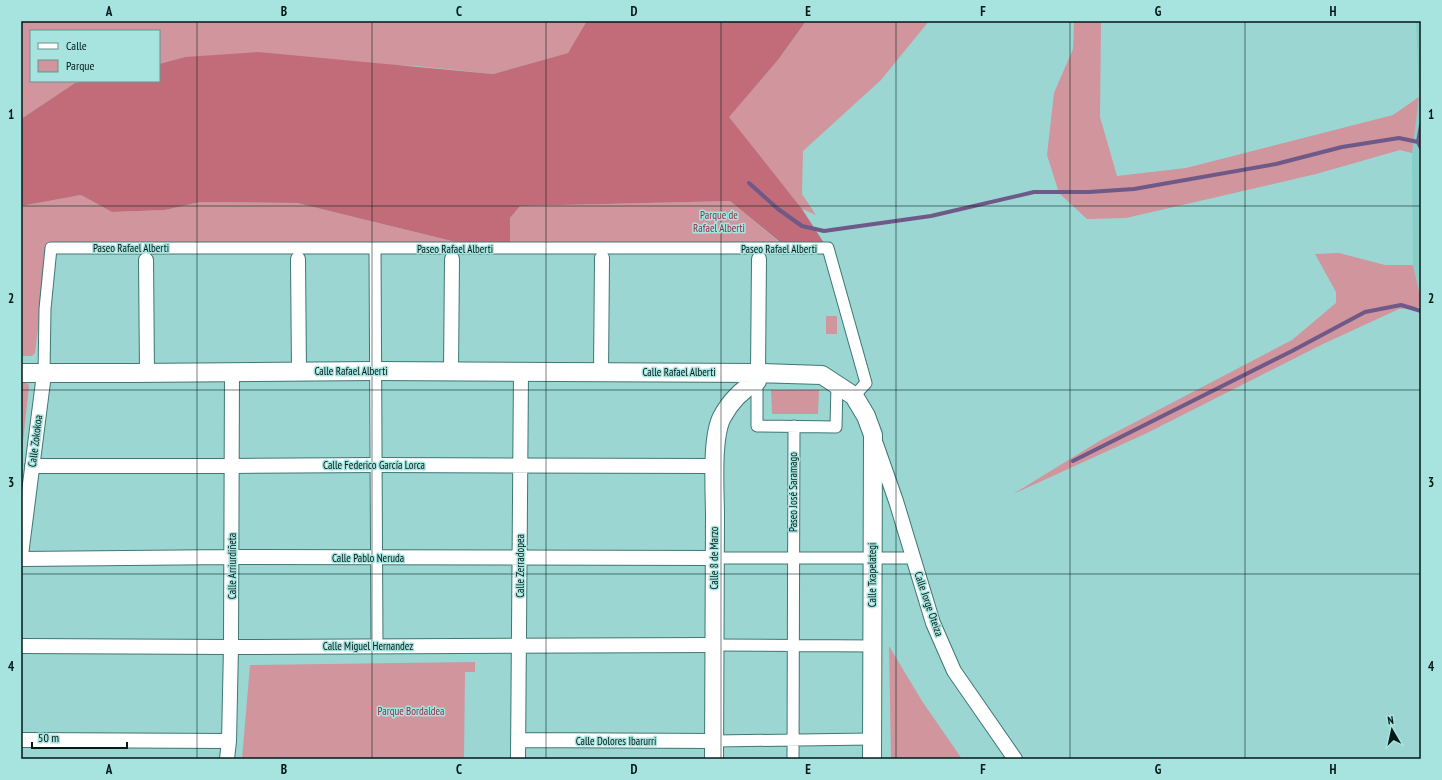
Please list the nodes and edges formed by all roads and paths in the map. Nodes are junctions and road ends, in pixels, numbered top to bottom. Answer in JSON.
{"nodes":[{"id":1,"x":375,"y":248,"type":"junction"},
{"id":2,"x":602,"y":258,"type":"dead end"},
{"id":3,"x":298,"y":259,"type":"dead end"},
{"id":4,"x":452,"y":259,"type":"dead end"},
{"id":5,"x":759,"y":259,"type":"dead end"},
{"id":6,"x":146,"y":260,"type":"dead end"},
{"id":7,"x":376,"y":371,"type":"junction"},
{"id":8,"x":451,"y":371,"type":"junction"},
{"id":9,"x":21,"y":372,"type":"edge"},
{"id":10,"x":232,"y":372,"type":"junction"},
{"id":11,"x":299,"y":372,"type":"junction"},
{"id":12,"x":521,"y":372,"type":"junction"},
{"id":13,"x":602,"y":372,"type":"junction"},
{"id":14,"x":148,"y":373,"type":"junction"},
{"id":15,"x":44,"y":374,"type":"junction"},
{"id":16,"x":757,"y":377,"type":"junction"},
{"id":17,"x":836,"y":384,"type":"junction"},
{"id":18,"x":854,"y":396,"type":"junction"},
{"id":19,"x":794,"y":426,"type":"junction"},
{"id":20,"x":873,"y":435,"type":"junction"},
{"id":21,"x":376,"y":465,"type":"junction"},
{"id":22,"x":32,"y":466,"type":"junction"},
{"id":23,"x":231,"y":466,"type":"junction"},
{"id":24,"x":520,"y":466,"type":"junction"},
{"id":25,"x":715,"y":466,"type":"junction"},
{"id":26,"x":21,"y":555,"type":"edge"},
{"id":27,"x":232,"y":557,"type":"junction"},
{"id":28,"x":21,"y":558,"type":"edge"},
{"id":29,"x":376,"y":558,"type":"junction"},
{"id":30,"x":520,"y":558,"type":"junction"},
{"id":31,"x":714,"y":558,"type":"junction"},
{"id":32,"x":793,"y":558,"type":"junction"},
{"id":33,"x":872,"y":558,"type":"junction"},
{"id":34,"x":914,"y":558,"type":"junction"},
{"id":35,"x":715,"y":645,"type":"junction"},
{"id":36,"x":793,"y":645,"type":"junction"},
{"id":37,"x":21,"y":646,"type":"edge"},
{"id":38,"x":872,"y":646,"type":"junction"},
{"id":39,"x":377,"y":647,"type":"junction"},
{"id":40,"x":520,"y":647,"type":"junction"},
{"id":41,"x":232,"y":648,"type":"junction"},
{"id":42,"x":872,"y":739,"type":"junction"},
{"id":43,"x":21,"y":740,"type":"edge"},
{"id":44,"x":518,"y":740,"type":"junction"},
{"id":45,"x":793,"y":740,"type":"junction"},
{"id":46,"x":229,"y":741,"type":"junction"},
{"id":47,"x":714,"y":750,"type":"edge"},
{"id":48,"x":227,"y":759,"type":"edge"},
{"id":49,"x":518,"y":759,"type":"edge"},
{"id":50,"x":793,"y":759,"type":"edge"},
{"id":51,"x":872,"y":759,"type":"edge"},
{"id":52,"x":1015,"y":759,"type":"edge"}],
"edges":[{"from":1,"to":7,"type":"street"},
{"from":1,"to":15,"type":"street","name":"Paseo Rafael Alberti"},
{"from":1,"to":18,"type":"street","name":"Paseo Rafael Alberti"},
{"from":2,"to":13,"type":"street"},
{"from":3,"to":11,"type":"street","name":"Calle Rafael Alberti"},
{"from":4,"to":8,"type":"street"},
{"from":5,"to":16,"type":"street"},
{"from":6,"to":14,"type":"street"},
{"from":7,"to":8,"type":"street","name":"Calle Rafael Alberti"},
{"from":7,"to":11,"type":"street","name":"Calle Rafael Alberti"},
{"from":7,"to":21,"type":"street"},
{"from":8,"to":12,"type":"street","name":"Calle Rafael Alberti"},
{"from":9,"to":15,"type":"street","name":"Calle Rafael Alberti"},
{"from":10,"to":11,"type":"street","name":"Calle Rafael Alberti"},
{"from":10,"to":14,"type":"street","name":"Calle Rafael Alberti"},
{"from":10,"to":23,"type":"street","name":"Calle Arriurdiñeta"},
{"from":12,"to":13,"type":"street","name":"Calle Rafael Alberti"},
{"from":12,"to":24,"type":"street","name":"Calle Zerradopea"},
{"from":13,"to":16,"type":"street","name":"Calle Rafael Alberti"},
{"from":14,"to":15,"type":"street","name":"Calle Rafael Alberti"},
{"from":15,"to":22,"type":"street","name":"Calle Zokokoa"},
{"from":16,"to":17,"type":"street","name":"Calle Rafael Alberti"},
{"from":16,"to":19,"type":"street"},
{"from":16,"to":25,"type":"street","name":"Calle 8 de Marzo"},
{"from":17,"to":18,"type":"street","name":"Calle Rafael Alberti"},
{"from":17,"to":19,"type":"street"},
{"from":18,"to":20,"type":"street","name":"Calle Txapelategi"},
{"from":19,"to":32,"type":"street","name":"Paseo José Saramago"},
{"from":20,"to":33,"type":"street","name":"Calle Txapelategi"},
{"from":20,"to":34,"type":"street","name":"Calle Jorge Oteiza"},
{"from":21,"to":23,"type":"street","name":"Calle Federico García Lorca"},
{"from":21,"to":24,"type":"street","name":"Calle Federico García Lorca"},
{"from":21,"to":29,"type":"street"},
{"from":22,"to":23,"type":"street","name":"Calle Federico García Lorca"},
{"from":22,"to":26,"type":"street","name":"Calle Zokokoa"},
{"from":23,"to":27,"type":"street","name":"Calle Arriurdiñeta"},
{"from":24,"to":25,"type":"street","name":"Calle Federico García Lorca"},
{"from":24,"to":30,"type":"street","name":"Calle Zerradopea"},
{"from":25,"to":31,"type":"street","name":"Calle 8 de Marzo"},
{"from":27,"to":28,"type":"street","name":"Calle Pablo Neruda"},
{"from":27,"to":29,"type":"street","name":"Calle Pablo Neruda"},
{"from":27,"to":41,"type":"street","name":"Calle Arriurdiñeta"},
{"from":29,"to":30,"type":"street","name":"Calle Pablo Neruda"},
{"from":29,"to":39,"type":"street"},
{"from":30,"to":31,"type":"street","name":"Calle Pablo Neruda"},
{"from":30,"to":40,"type":"street","name":"Calle Zerradopea"},
{"from":31,"to":32,"type":"street"},
{"from":31,"to":35,"type":"street","name":"Calle 8 de Marzo"},
{"from":32,"to":33,"type":"street"},
{"from":32,"to":36,"type":"street","name":"Paseo José Saramago"},
{"from":33,"to":34,"type":"street"},
{"from":33,"to":38,"type":"street","name":"Calle Txapelategi"},
{"from":34,"to":52,"type":"street","name":"Calle Jorge Oteiza"},
{"from":35,"to":36,"type":"street"},
{"from":35,"to":40,"type":"street","name":"Calle Miguel Hernandez"},
{"from":35,"to":47,"type":"street","name":"Calle 8 de Marzo"},
{"from":36,"to":38,"type":"street"},
{"from":36,"to":45,"type":"street","name":"Paseo José Saramago"},
{"from":37,"to":41,"type":"street","name":"Calle Miguel Hernandez"},
{"from":38,"to":42,"type":"street","name":"Calle Txapelategi"},
{"from":39,"to":40,"type":"street","name":"Calle Miguel Hernandez"},
{"from":39,"to":41,"type":"street","name":"Calle Miguel Hernandez"},
{"from":40,"to":44,"type":"street","name":"Calle Zerradopea"},
{"from":41,"to":46,"type":"street","name":"Calle Arriurdiñeta"},
{"from":42,"to":45,"type":"street"},
{"from":42,"to":51,"type":"street","name":"Calle Txapelategi"},
{"from":43,"to":46,"type":"street"},
{"from":44,"to":47,"type":"street","name":"Calle Dolores Ibarurri"},
{"from":44,"to":49,"type":"street","name":"Calle Zerradopea"},
{"from":45,"to":47,"type":"street"},
{"from":45,"to":50,"type":"street","name":"Paseo José Saramago"},
{"from":46,"to":48,"type":"street","name":"Calle Arriurdiñeta"}]}
